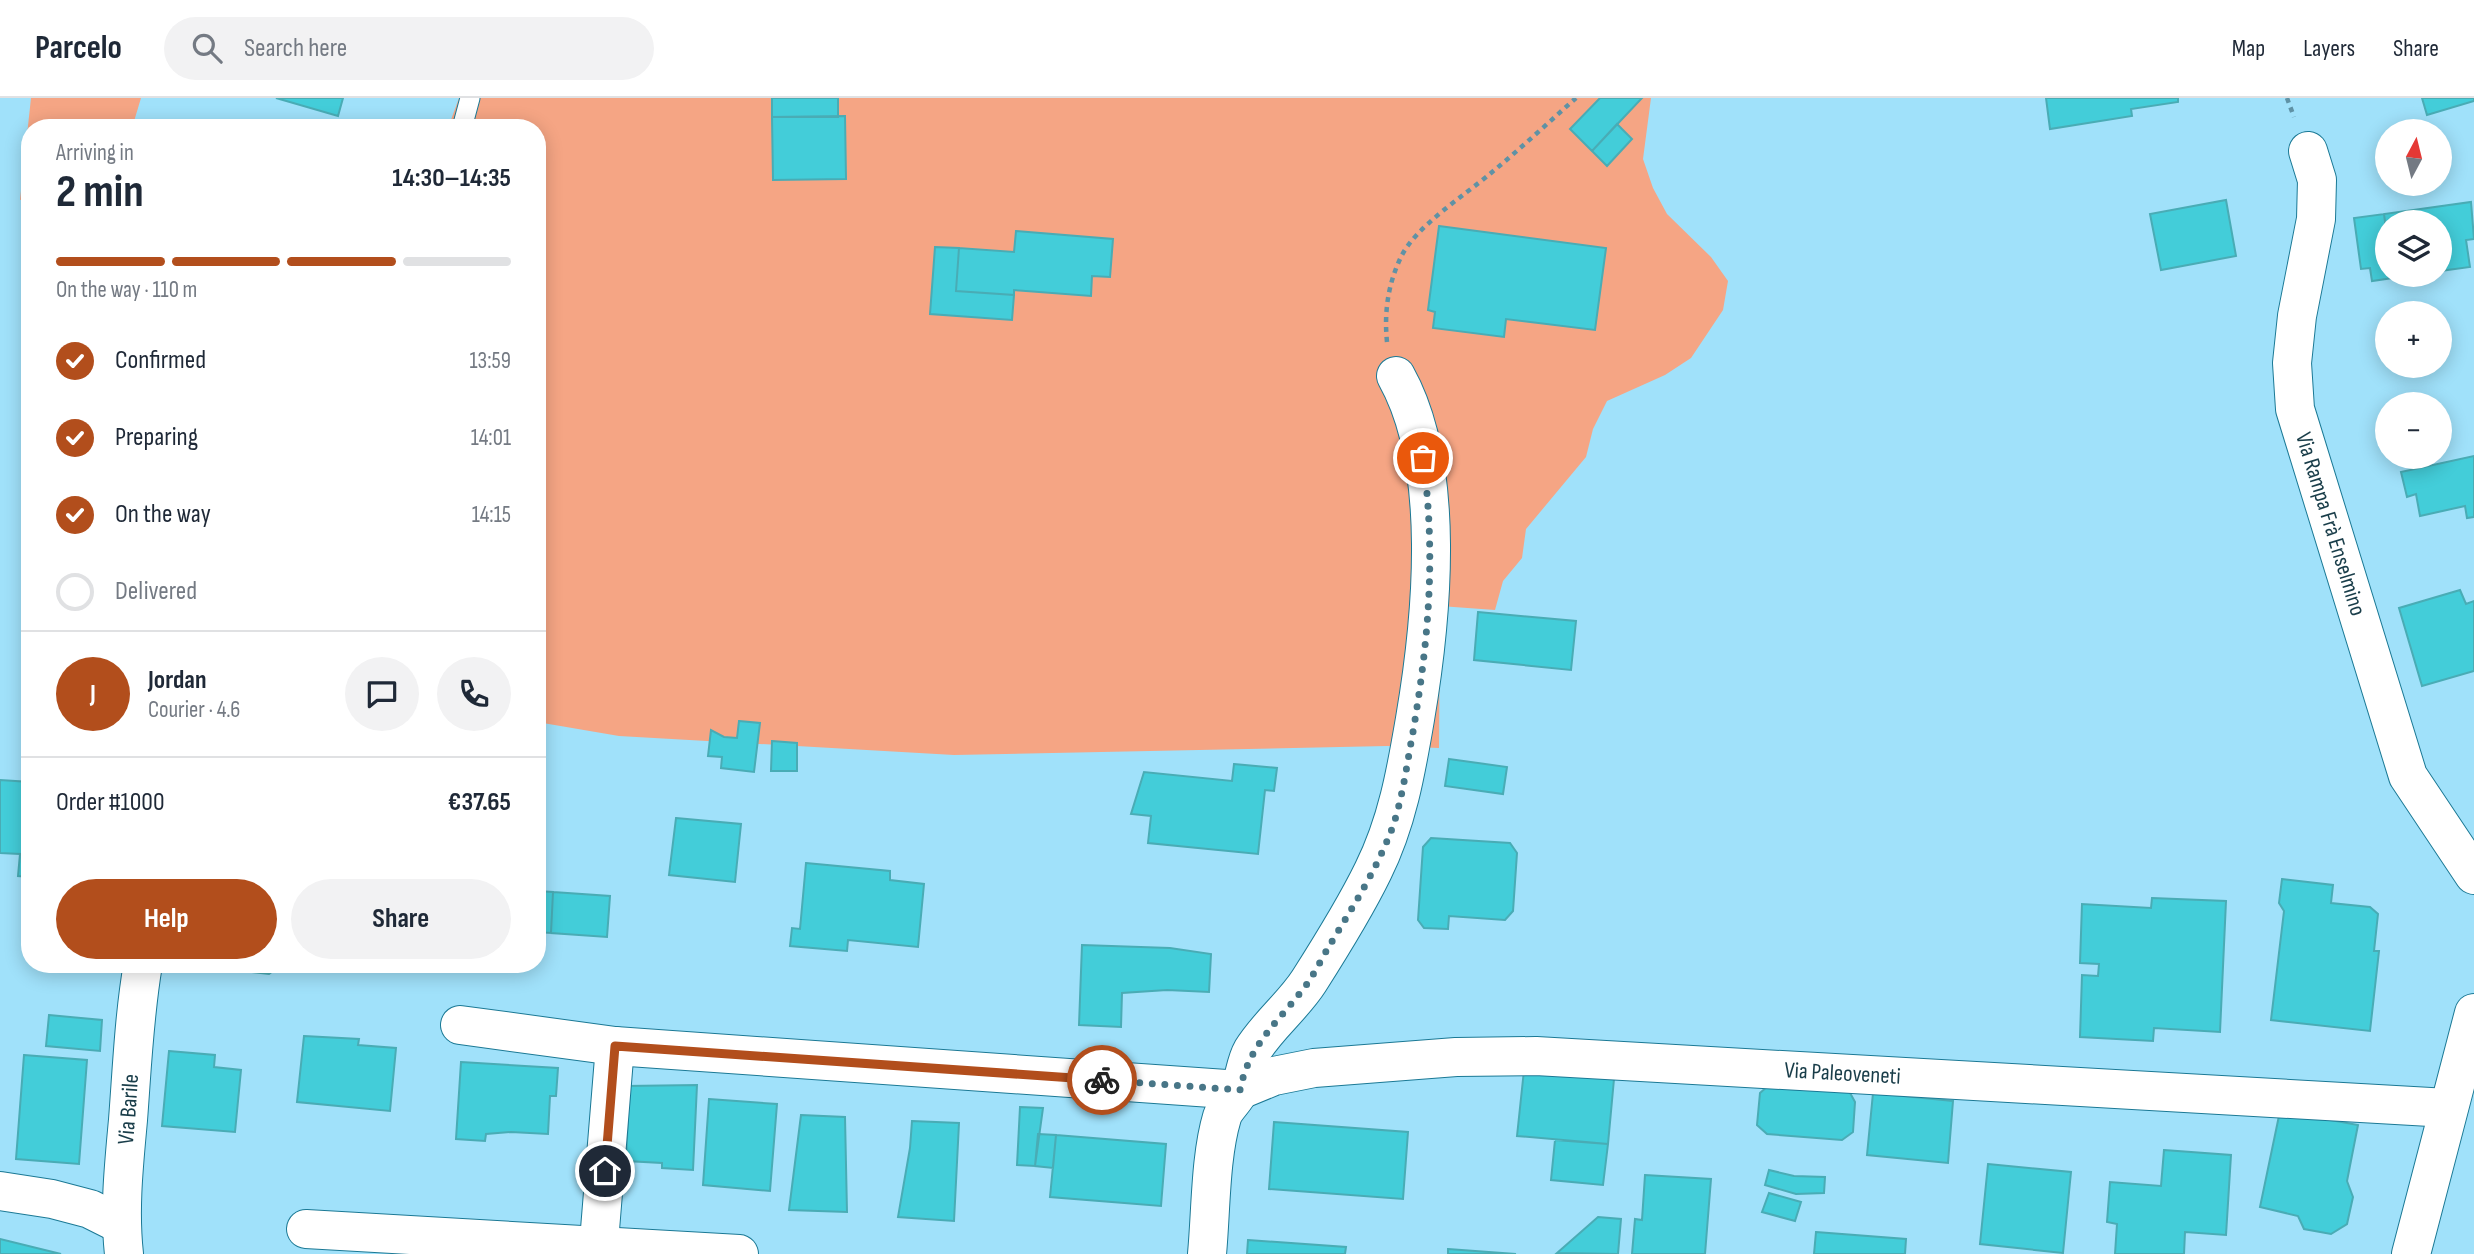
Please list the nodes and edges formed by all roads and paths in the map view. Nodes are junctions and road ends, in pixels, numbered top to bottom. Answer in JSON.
{"nodes":[{"id":1,"x":470,"y":98,"type":"edge"},
{"id":2,"x":1576,"y":98,"type":"edge"},
{"id":3,"x":464,"y":119,"type":"edge"},
{"id":4,"x":2308,"y":151,"type":"dead end"},
{"id":5,"x":1396,"y":376,"type":"joint"},
{"id":6,"x":2474,"y":875,"type":"edge"},
{"id":7,"x":142,"y":973,"type":"edge"},
{"id":8,"x":2474,"y":1013,"type":"edge"},
{"id":9,"x":460,"y":1025,"type":"dead end"},
{"id":10,"x":615,"y":1046,"type":"junction"},
{"id":11,"x":1240,"y":1090,"type":"junction"},
{"id":12,"x":2448,"y":1108,"type":"junction"},
{"id":13,"x":0,"y":1191,"type":"edge"},
{"id":14,"x":306,"y":1229,"type":"dead end"},
{"id":15,"x":122,"y":1239,"type":"edge"},
{"id":16,"x":598,"y":1250,"type":"edge"},
{"id":17,"x":739,"y":1254,"type":"edge"},
{"id":18,"x":1207,"y":1254,"type":"edge"},
{"id":19,"x":2411,"y":1254,"type":"edge"}],
"edges":[{"from":1,"to":3,"type":"lane"},
{"from":2,"to":5,"type":"path"},
{"from":4,"to":6,"type":"street","name":"Via Rampa Frà Enselmino"},
{"from":5,"to":11,"type":"street"},
{"from":7,"to":15,"type":"street","name":"Via Barile"},
{"from":8,"to":12,"type":"street"},
{"from":9,"to":10,"type":"street"},
{"from":10,"to":11,"type":"street"},
{"from":10,"to":16,"type":"street"},
{"from":11,"to":12,"type":"street","name":"Via Paleoveneti"},
{"from":11,"to":18,"type":"street"},
{"from":12,"to":19,"type":"street"},
{"from":13,"to":15,"type":"street"},
{"from":14,"to":16,"type":"street"},
{"from":16,"to":17,"type":"street"}]}
